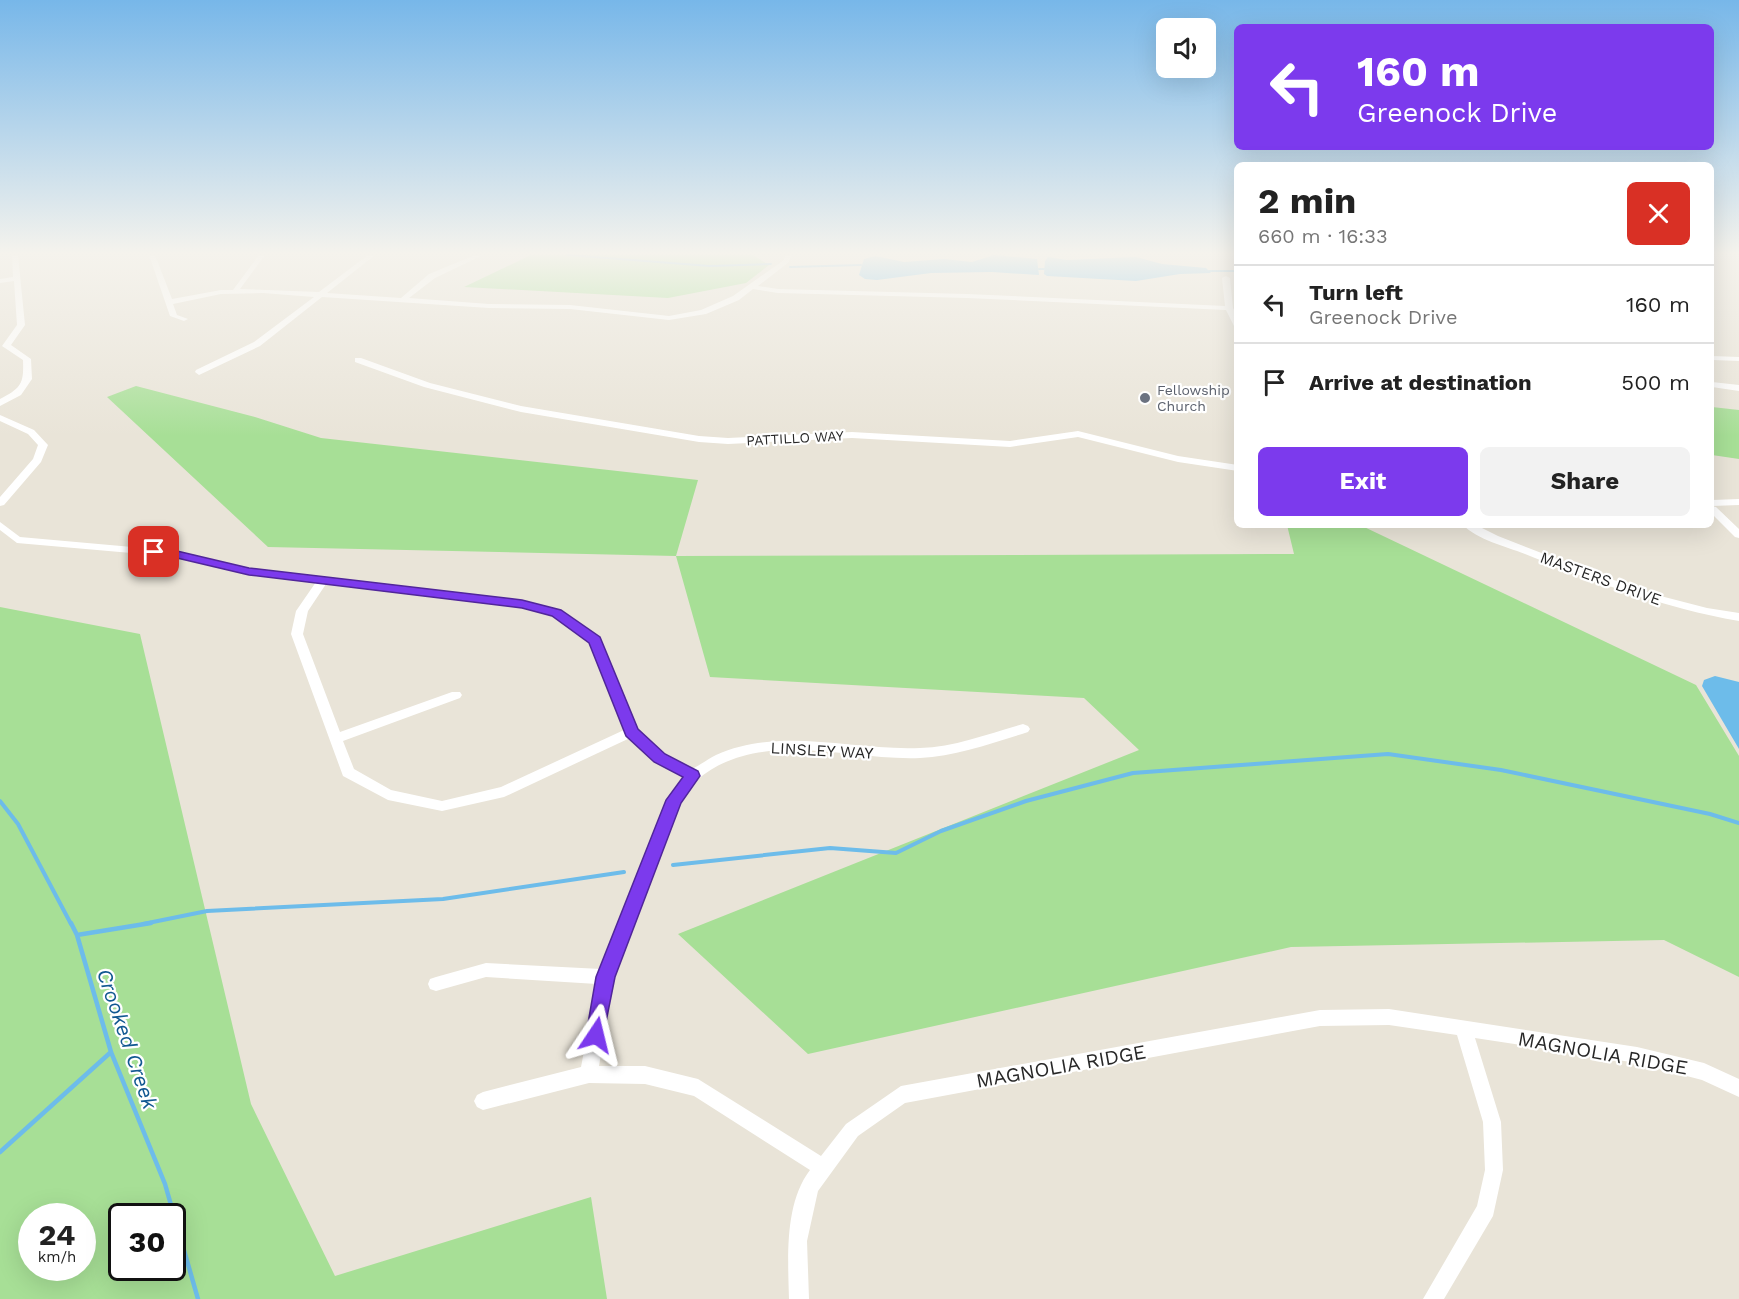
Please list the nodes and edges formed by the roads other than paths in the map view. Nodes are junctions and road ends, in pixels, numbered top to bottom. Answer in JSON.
{"nodes":[{"id":1,"x":20,"y":316,"type":"edge"},
{"id":2,"x":174,"y":316,"type":"edge"},
{"id":3,"x":293,"y":316,"type":"edge"},
{"id":4,"x":648,"y":316,"type":"edge"},
{"id":5,"x":682,"y":316,"type":"edge"},
{"id":6,"x":184,"y":319,"type":"dead end"},
{"id":7,"x":1714,"y":358,"type":"edge"},
{"id":8,"x":1739,"y":359,"type":"edge"},
{"id":9,"x":358,"y":360,"type":"dead end"},
{"id":10,"x":199,"y":372,"type":"dead end"},
{"id":11,"x":1714,"y":385,"type":"edge"},
{"id":12,"x":1739,"y":388,"type":"edge"},
{"id":13,"x":0,"y":403,"type":"edge"},
{"id":14,"x":0,"y":418,"type":"edge"},
{"id":15,"x":1234,"y":467,"type":"edge"},
{"id":16,"x":1739,"y":502,"type":"edge"},
{"id":17,"x":0,"y":503,"type":"edge"},
{"id":18,"x":1714,"y":503,"type":"edge"},
{"id":19,"x":1714,"y":511,"type":"edge"},
{"id":20,"x":0,"y":525,"type":"edge"},
{"id":21,"x":1474,"y":528,"type":"edge"},
{"id":22,"x":1739,"y":535,"type":"edge"},
{"id":23,"x":323,"y":580,"type":"junction"},
{"id":24,"x":1739,"y":616,"type":"edge"},
{"id":25,"x":456,"y":695,"type":"dead end"},
{"id":26,"x":1023,"y":729,"type":"dead end"},
{"id":27,"x":632,"y":732,"type":"junction"},
{"id":28,"x":336,"y":738,"type":"junction"},
{"id":29,"x":693,"y":776,"type":"junction"},
{"id":30,"x":606,"y":977,"type":"junction"},
{"id":31,"x":436,"y":984,"type":"dead end"},
{"id":32,"x":1464,"y":1029,"type":"junction"},
{"id":33,"x":589,"y":1074,"type":"junction"},
{"id":34,"x":1739,"y":1088,"type":"edge"},
{"id":35,"x":483,"y":1101,"type":"dead end"},
{"id":36,"x":823,"y":1168,"type":"junction"},
{"id":37,"x":800,"y":1299,"type":"edge"},
{"id":38,"x":1433,"y":1299,"type":"edge"}],
"edges":[{"from":1,"to":13,"type":"street"},
{"from":2,"to":6,"type":"street"},
{"from":3,"to":10,"type":"street"},
{"from":4,"to":5,"type":"street"},
{"from":7,"to":8,"type":"street"},
{"from":9,"to":15,"type":"street","name":"PATTILLO WAY"},
{"from":11,"to":12,"type":"street"},
{"from":14,"to":17,"type":"street"},
{"from":16,"to":18,"type":"street"},
{"from":19,"to":22,"type":"street"},
{"from":20,"to":23,"type":"street"},
{"from":21,"to":24,"type":"street","name":"MASTERS DRIVE"},
{"from":23,"to":27,"type":"street"},
{"from":23,"to":28,"type":"street"},
{"from":25,"to":28,"type":"street"},
{"from":26,"to":29,"type":"street","name":"LINSLEY WAY"},
{"from":27,"to":28,"type":"street"},
{"from":27,"to":29,"type":"street"},
{"from":29,"to":30,"type":"street","name":"LINSLEY WAY"},
{"from":30,"to":31,"type":"street"},
{"from":30,"to":33,"type":"street","name":"LINSLEY WAY"},
{"from":32,"to":34,"type":"street","name":"MAGNOLIA RIDGE"},
{"from":32,"to":36,"type":"street","name":"MAGNOLIA RIDGE"},
{"from":32,"to":38,"type":"street"},
{"from":33,"to":35,"type":"street"},
{"from":33,"to":36,"type":"street"},
{"from":36,"to":37,"type":"street","name":"MAGNOLIA RIDGE"}]}
